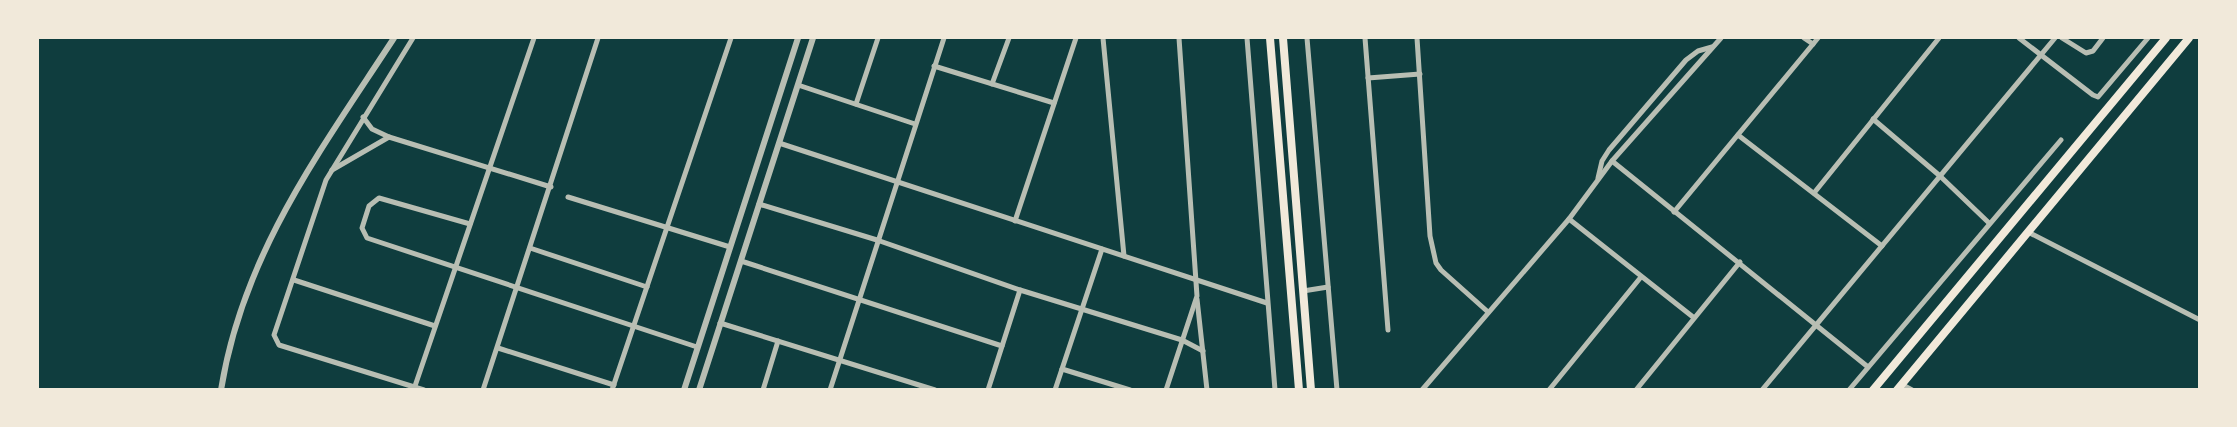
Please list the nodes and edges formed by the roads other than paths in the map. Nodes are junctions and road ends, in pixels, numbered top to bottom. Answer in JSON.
{"nodes":[{"id":1,"x":394,"y":38,"type":"edge"},
{"id":2,"x":413,"y":38,"type":"edge"},
{"id":3,"x":534,"y":38,"type":"edge"},
{"id":4,"x":598,"y":38,"type":"edge"},
{"id":5,"x":731,"y":38,"type":"edge"},
{"id":6,"x":798,"y":38,"type":"edge"},
{"id":7,"x":813,"y":38,"type":"edge"},
{"id":8,"x":878,"y":38,"type":"edge"},
{"id":9,"x":944,"y":38,"type":"edge"},
{"id":10,"x":1009,"y":38,"type":"edge"},
{"id":11,"x":1076,"y":38,"type":"edge"},
{"id":12,"x":1103,"y":38,"type":"edge"},
{"id":13,"x":1179,"y":38,"type":"edge"},
{"id":14,"x":1247,"y":38,"type":"edge"},
{"id":15,"x":1270,"y":38,"type":"edge"},
{"id":16,"x":1283,"y":38,"type":"edge"},
{"id":17,"x":1307,"y":38,"type":"edge"},
{"id":18,"x":1364,"y":38,"type":"edge"},
{"id":19,"x":1417,"y":38,"type":"edge"},
{"id":20,"x":1721,"y":38,"type":"edge"},
{"id":21,"x":1804,"y":38,"type":"edge"},
{"id":22,"x":1818,"y":38,"type":"edge"},
{"id":23,"x":1939,"y":38,"type":"edge"},
{"id":24,"x":2020,"y":38,"type":"edge"},
{"id":25,"x":2055,"y":38,"type":"edge"},
{"id":26,"x":2062,"y":38,"type":"edge"},
{"id":27,"x":2103,"y":38,"type":"edge"},
{"id":28,"x":2148,"y":38,"type":"edge"},
{"id":29,"x":2166,"y":38,"type":"edge"},
{"id":30,"x":2189,"y":38,"type":"edge"},
{"id":31,"x":1813,"y":44,"type":"junction"},
{"id":32,"x":1713,"y":47,"type":"junction"},
{"id":33,"x":2041,"y":55,"type":"junction"},
{"id":34,"x":934,"y":66,"type":"junction"},
{"id":35,"x":1420,"y":74,"type":"junction"},
{"id":36,"x":1368,"y":78,"type":"junction"},
{"id":37,"x":992,"y":84,"type":"junction"},
{"id":38,"x":798,"y":85,"type":"junction"},
{"id":39,"x":1054,"y":103,"type":"junction"},
{"id":40,"x":856,"y":104,"type":"junction"},
{"id":41,"x":363,"y":117,"type":"junction"},
{"id":42,"x":1873,"y":120,"type":"junction"},
{"id":43,"x":915,"y":124,"type":"junction"},
{"id":44,"x":1738,"y":135,"type":"junction"},
{"id":45,"x":389,"y":137,"type":"junction"},
{"id":46,"x":2061,"y":140,"type":"dead end"},
{"id":47,"x":779,"y":143,"type":"junction"},
{"id":48,"x":1612,"y":161,"type":"junction"},
{"id":49,"x":490,"y":167,"type":"junction"},
{"id":50,"x":331,"y":170,"type":"junction"},
{"id":51,"x":1940,"y":176,"type":"junction"},
{"id":52,"x":896,"y":180,"type":"junction"},
{"id":53,"x":1598,"y":180,"type":"junction"},
{"id":54,"x":551,"y":187,"type":"junction"},
{"id":55,"x":1814,"y":193,"type":"junction"},
{"id":56,"x":568,"y":197,"type":"dead end"},
{"id":57,"x":759,"y":204,"type":"junction"},
{"id":58,"x":1674,"y":212,"type":"junction"},
{"id":59,"x":1569,"y":219,"type":"junction"},
{"id":60,"x":1015,"y":221,"type":"junction"},
{"id":61,"x":1990,"y":223,"type":"junction"},
{"id":62,"x":470,"y":224,"type":"junction"},
{"id":63,"x":667,"y":228,"type":"junction"},
{"id":64,"x":2028,"y":232,"type":"junction"},
{"id":65,"x":877,"y":240,"type":"junction"},
{"id":66,"x":1882,"y":246,"type":"junction"},
{"id":67,"x":730,"y":247,"type":"junction"},
{"id":68,"x":530,"y":248,"type":"junction"},
{"id":69,"x":1102,"y":249,"type":"junction"},
{"id":70,"x":1124,"y":256,"type":"junction"},
{"id":71,"x":741,"y":261,"type":"junction"},
{"id":72,"x":1740,"y":262,"type":"junction"},
{"id":73,"x":456,"y":266,"type":"junction"},
{"id":74,"x":1641,"y":277,"type":"junction"},
{"id":75,"x":1196,"y":278,"type":"junction"},
{"id":76,"x":294,"y":280,"type":"junction"},
{"id":77,"x":515,"y":286,"type":"junction"},
{"id":78,"x":647,"y":287,"type":"junction"},
{"id":79,"x":1328,"y":287,"type":"junction"},
{"id":80,"x":1020,"y":290,"type":"junction"},
{"id":81,"x":1303,"y":291,"type":"junction"},
{"id":82,"x":1197,"y":296,"type":"junction"},
{"id":83,"x":858,"y":299,"type":"junction"},
{"id":84,"x":1267,"y":303,"type":"junction"},
{"id":85,"x":1083,"y":307,"type":"junction"},
{"id":86,"x":1488,"y":312,"type":"junction"},
{"id":87,"x":1693,"y":317,"type":"junction"},
{"id":88,"x":2200,"y":320,"type":"edge"},
{"id":89,"x":720,"y":322,"type":"junction"},
{"id":90,"x":1816,"y":324,"type":"junction"},
{"id":91,"x":634,"y":325,"type":"junction"},
{"id":92,"x":435,"y":326,"type":"junction"},
{"id":93,"x":1388,"y":330,"type":"dead end"},
{"id":94,"x":1182,"y":340,"type":"junction"},
{"id":95,"x":778,"y":341,"type":"junction"},
{"id":96,"x":1002,"y":346,"type":"junction"},
{"id":97,"x":698,"y":347,"type":"junction"},
{"id":98,"x":498,"y":348,"type":"junction"},
{"id":99,"x":1202,"y":351,"type":"junction"},
{"id":100,"x":840,"y":359,"type":"junction"},
{"id":101,"x":1062,"y":368,"type":"junction"},
{"id":102,"x":1868,"y":368,"type":"junction"},
{"id":103,"x":414,"y":386,"type":"junction"},
{"id":104,"x":613,"y":387,"type":"edge"},
{"id":105,"x":1899,"y":387,"type":"edge"},
{"id":106,"x":221,"y":390,"type":"edge"},
{"id":107,"x":424,"y":390,"type":"edge"},
{"id":108,"x":483,"y":390,"type":"edge"},
{"id":109,"x":684,"y":390,"type":"edge"},
{"id":110,"x":698,"y":390,"type":"edge"},
{"id":111,"x":763,"y":390,"type":"edge"},
{"id":112,"x":830,"y":390,"type":"edge"},
{"id":113,"x":935,"y":390,"type":"edge"},
{"id":114,"x":988,"y":390,"type":"edge"},
{"id":115,"x":1055,"y":390,"type":"edge"},
{"id":116,"x":1130,"y":390,"type":"edge"},
{"id":117,"x":1166,"y":390,"type":"edge"},
{"id":118,"x":1206,"y":390,"type":"edge"},
{"id":119,"x":1275,"y":390,"type":"edge"},
{"id":120,"x":1299,"y":390,"type":"edge"},
{"id":121,"x":1311,"y":390,"type":"edge"},
{"id":122,"x":1337,"y":390,"type":"edge"},
{"id":123,"x":1422,"y":390,"type":"edge"},
{"id":124,"x":1549,"y":390,"type":"edge"},
{"id":125,"x":1636,"y":390,"type":"edge"},
{"id":126,"x":1762,"y":390,"type":"edge"},
{"id":127,"x":1849,"y":390,"type":"edge"},
{"id":128,"x":1872,"y":390,"type":"edge"},
{"id":129,"x":1912,"y":390,"type":"edge"}],
"edges":[{"from":1,"to":106,"type":"street"},
{"from":2,"to":41,"type":"street"},
{"from":3,"to":49,"type":"street"},
{"from":4,"to":54,"type":"street"},
{"from":5,"to":63,"type":"street"},
{"from":6,"to":67,"type":"street"},
{"from":7,"to":38,"type":"street"},
{"from":8,"to":40,"type":"street"},
{"from":9,"to":34,"type":"street"},
{"from":10,"to":37,"type":"street"},
{"from":11,"to":39,"type":"street"},
{"from":12,"to":70,"type":"street"},
{"from":13,"to":75,"type":"street"},
{"from":14,"to":84,"type":"street"},
{"from":15,"to":120,"type":"main road"},
{"from":16,"to":81,"type":"main road"},
{"from":17,"to":79,"type":"street"},
{"from":18,"to":36,"type":"street"},
{"from":19,"to":35,"type":"street"},
{"from":20,"to":32,"type":"street"},
{"from":21,"to":31,"type":"street"},
{"from":22,"to":31,"type":"street"},
{"from":23,"to":42,"type":"street"},
{"from":24,"to":33,"type":"street"},
{"from":25,"to":33,"type":"street"},
{"from":26,"to":27,"type":"street"},
{"from":28,"to":33,"type":"street"},
{"from":29,"to":128,"type":"main road"},
{"from":30,"to":64,"type":"main road"},
{"from":31,"to":44,"type":"street"},
{"from":32,"to":48,"type":"street"},
{"from":32,"to":53,"type":"street"},
{"from":33,"to":51,"type":"street"},
{"from":34,"to":37,"type":"street"},
{"from":34,"to":43,"type":"street"},
{"from":35,"to":36,"type":"street"},
{"from":35,"to":86,"type":"street"},
{"from":36,"to":93,"type":"street"},
{"from":37,"to":39,"type":"street"},
{"from":38,"to":40,"type":"street"},
{"from":38,"to":47,"type":"street"},
{"from":39,"to":60,"type":"street"},
{"from":40,"to":43,"type":"street"},
{"from":41,"to":45,"type":"street"},
{"from":41,"to":50,"type":"street"},
{"from":42,"to":51,"type":"street"},
{"from":42,"to":55,"type":"street"},
{"from":43,"to":52,"type":"street"},
{"from":44,"to":55,"type":"street"},
{"from":44,"to":58,"type":"street"},
{"from":45,"to":49,"type":"street"},
{"from":45,"to":50,"type":"street"},
{"from":46,"to":61,"type":"street"},
{"from":47,"to":52,"type":"street"},
{"from":47,"to":57,"type":"street"},
{"from":48,"to":53,"type":"street"},
{"from":48,"to":58,"type":"street"},
{"from":49,"to":54,"type":"street"},
{"from":49,"to":62,"type":"street"},
{"from":50,"to":76,"type":"street"},
{"from":51,"to":61,"type":"street"},
{"from":51,"to":66,"type":"street"},
{"from":52,"to":60,"type":"street"},
{"from":52,"to":65,"type":"street"},
{"from":53,"to":59,"type":"street"},
{"from":54,"to":68,"type":"street"},
{"from":55,"to":66,"type":"street"},
{"from":56,"to":63,"type":"street"},
{"from":57,"to":65,"type":"street"},
{"from":57,"to":71,"type":"street"},
{"from":58,"to":72,"type":"street"},
{"from":59,"to":74,"type":"street"},
{"from":59,"to":86,"type":"street"},
{"from":60,"to":69,"type":"street"},
{"from":61,"to":102,"type":"street"},
{"from":62,"to":73,"type":"street"},
{"from":62,"to":73,"type":"street"},
{"from":63,"to":67,"type":"street"},
{"from":63,"to":78,"type":"street"},
{"from":64,"to":88,"type":"street"},
{"from":64,"to":105,"type":"main road"},
{"from":65,"to":80,"type":"street"},
{"from":65,"to":83,"type":"street"},
{"from":66,"to":90,"type":"street"},
{"from":67,"to":97,"type":"street"},
{"from":68,"to":77,"type":"street"},
{"from":68,"to":78,"type":"street"},
{"from":69,"to":70,"type":"street"},
{"from":69,"to":85,"type":"street"},
{"from":70,"to":75,"type":"street"},
{"from":71,"to":83,"type":"street"},
{"from":71,"to":89,"type":"street"},
{"from":72,"to":87,"type":"street"},
{"from":72,"to":90,"type":"street"},
{"from":73,"to":77,"type":"street"},
{"from":73,"to":92,"type":"street"},
{"from":74,"to":87,"type":"street"},
{"from":74,"to":124,"type":"street"},
{"from":75,"to":82,"type":"street"},
{"from":75,"to":84,"type":"street"},
{"from":76,"to":92,"type":"street"},
{"from":76,"to":103,"type":"street"},
{"from":77,"to":91,"type":"street"},
{"from":77,"to":98,"type":"street"},
{"from":78,"to":91,"type":"street"},
{"from":79,"to":81,"type":"street"},
{"from":79,"to":122,"type":"street"},
{"from":80,"to":85,"type":"street"},
{"from":80,"to":96,"type":"street"},
{"from":81,"to":121,"type":"main road"},
{"from":82,"to":94,"type":"street"},
{"from":82,"to":99,"type":"street"},
{"from":83,"to":96,"type":"street"},
{"from":83,"to":100,"type":"street"},
{"from":84,"to":119,"type":"street"},
{"from":85,"to":94,"type":"street"},
{"from":85,"to":101,"type":"street"},
{"from":86,"to":123,"type":"street"},
{"from":87,"to":125,"type":"street"},
{"from":89,"to":95,"type":"street"},
{"from":89,"to":110,"type":"street"},
{"from":90,"to":102,"type":"street"},
{"from":90,"to":126,"type":"street"},
{"from":91,"to":97,"type":"street"},
{"from":91,"to":104,"type":"street"},
{"from":92,"to":103,"type":"street"},
{"from":94,"to":99,"type":"street"},
{"from":94,"to":117,"type":"street"},
{"from":95,"to":100,"type":"street"},
{"from":95,"to":111,"type":"street"},
{"from":96,"to":114,"type":"street"},
{"from":97,"to":109,"type":"street"},
{"from":98,"to":104,"type":"street"},
{"from":98,"to":108,"type":"street"},
{"from":99,"to":118,"type":"street"},
{"from":100,"to":112,"type":"street"},
{"from":100,"to":113,"type":"street"},
{"from":101,"to":115,"type":"street"},
{"from":101,"to":116,"type":"street"},
{"from":102,"to":127,"type":"street"},
{"from":103,"to":107,"type":"street"},
{"from":105,"to":129,"type":"street"}]}
